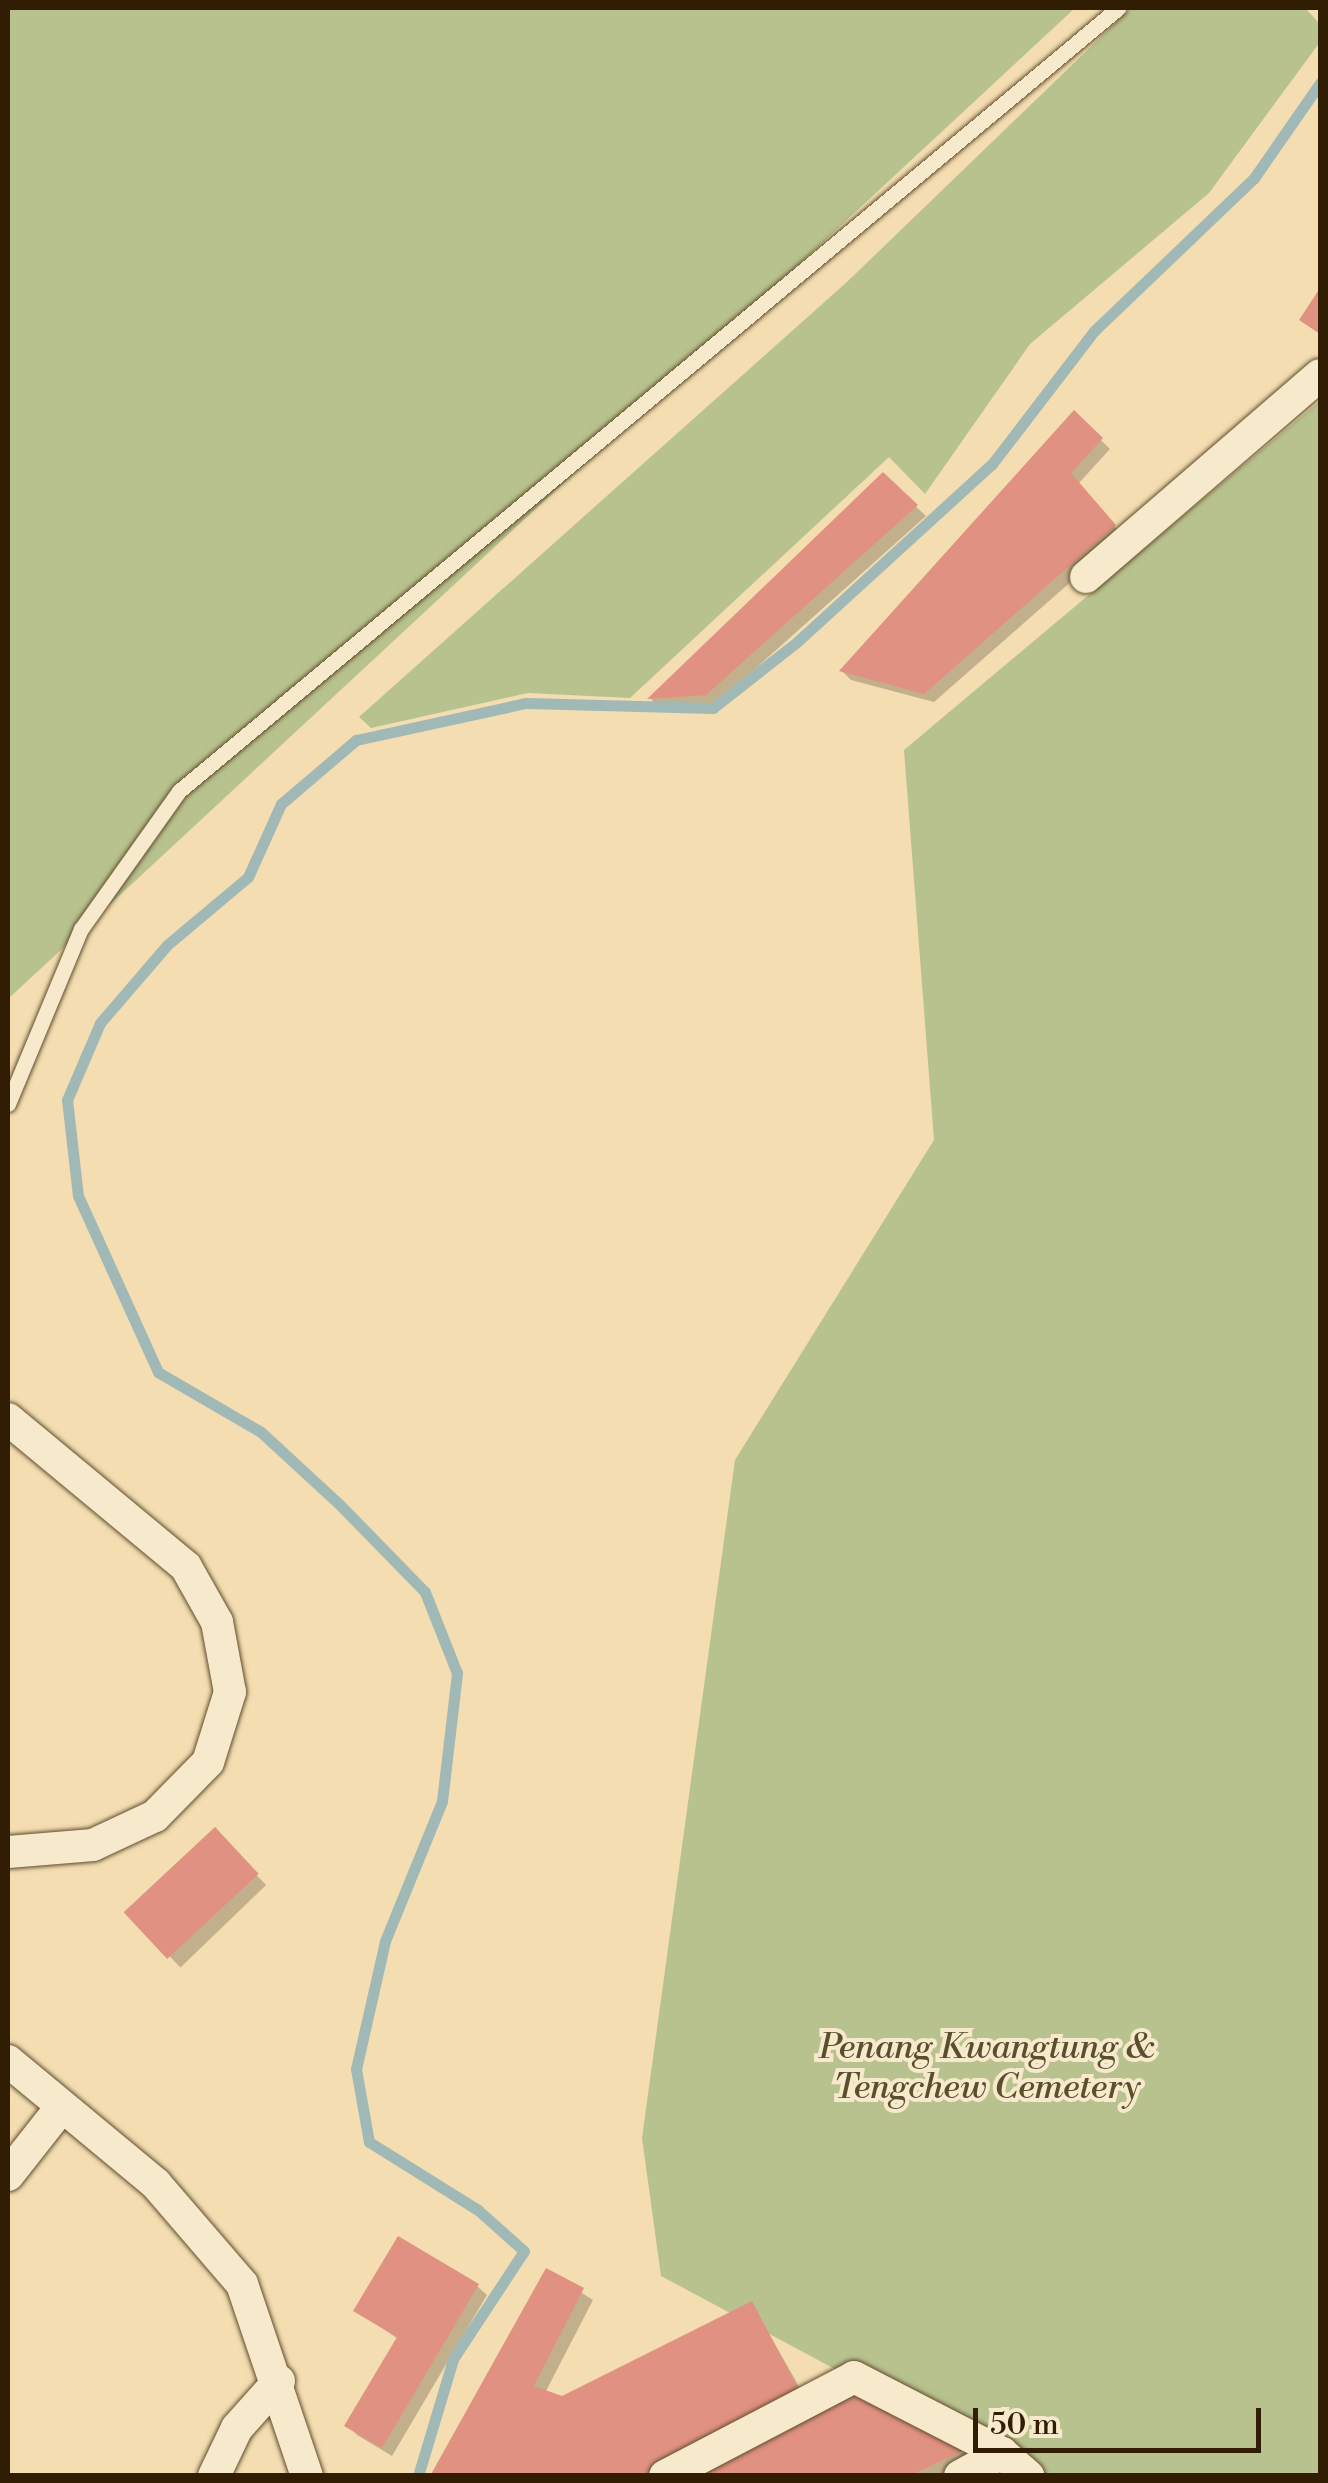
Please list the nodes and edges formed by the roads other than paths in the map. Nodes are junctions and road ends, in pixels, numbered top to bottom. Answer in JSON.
{"nodes":[{"id":1,"x":1118,"y":8,"type":"edge"},
{"id":2,"x":1320,"y":375,"type":"edge"},
{"id":3,"x":1086,"y":577,"type":"dead end"},
{"id":4,"x":8,"y":1104,"type":"edge"},
{"id":5,"x":8,"y":1419,"type":"edge"},
{"id":6,"x":8,"y":1852,"type":"edge"},
{"id":7,"x":8,"y":2061,"type":"edge"},
{"id":8,"x":60,"y":2109,"type":"junction"},
{"id":9,"x":8,"y":2175,"type":"edge"},
{"id":10,"x":278,"y":2381,"type":"junction"},
{"id":11,"x":1002,"y":2453,"type":"junction"},
{"id":12,"x":214,"y":2476,"type":"edge"},
{"id":13,"x":308,"y":2476,"type":"edge"},
{"id":14,"x":665,"y":2476,"type":"edge"},
{"id":15,"x":960,"y":2476,"type":"edge"},
{"id":16,"x":1028,"y":2476,"type":"edge"}],
"edges":[{"from":1,"to":4,"type":"lane"},
{"from":2,"to":3,"type":"street"},
{"from":5,"to":6,"type":"street"},
{"from":7,"to":8,"type":"street"},
{"from":8,"to":9,"type":"street"},
{"from":8,"to":10,"type":"street"},
{"from":10,"to":12,"type":"street"},
{"from":10,"to":13,"type":"street"},
{"from":11,"to":14,"type":"street"},
{"from":11,"to":15,"type":"street"},
{"from":11,"to":16,"type":"street"}]}
